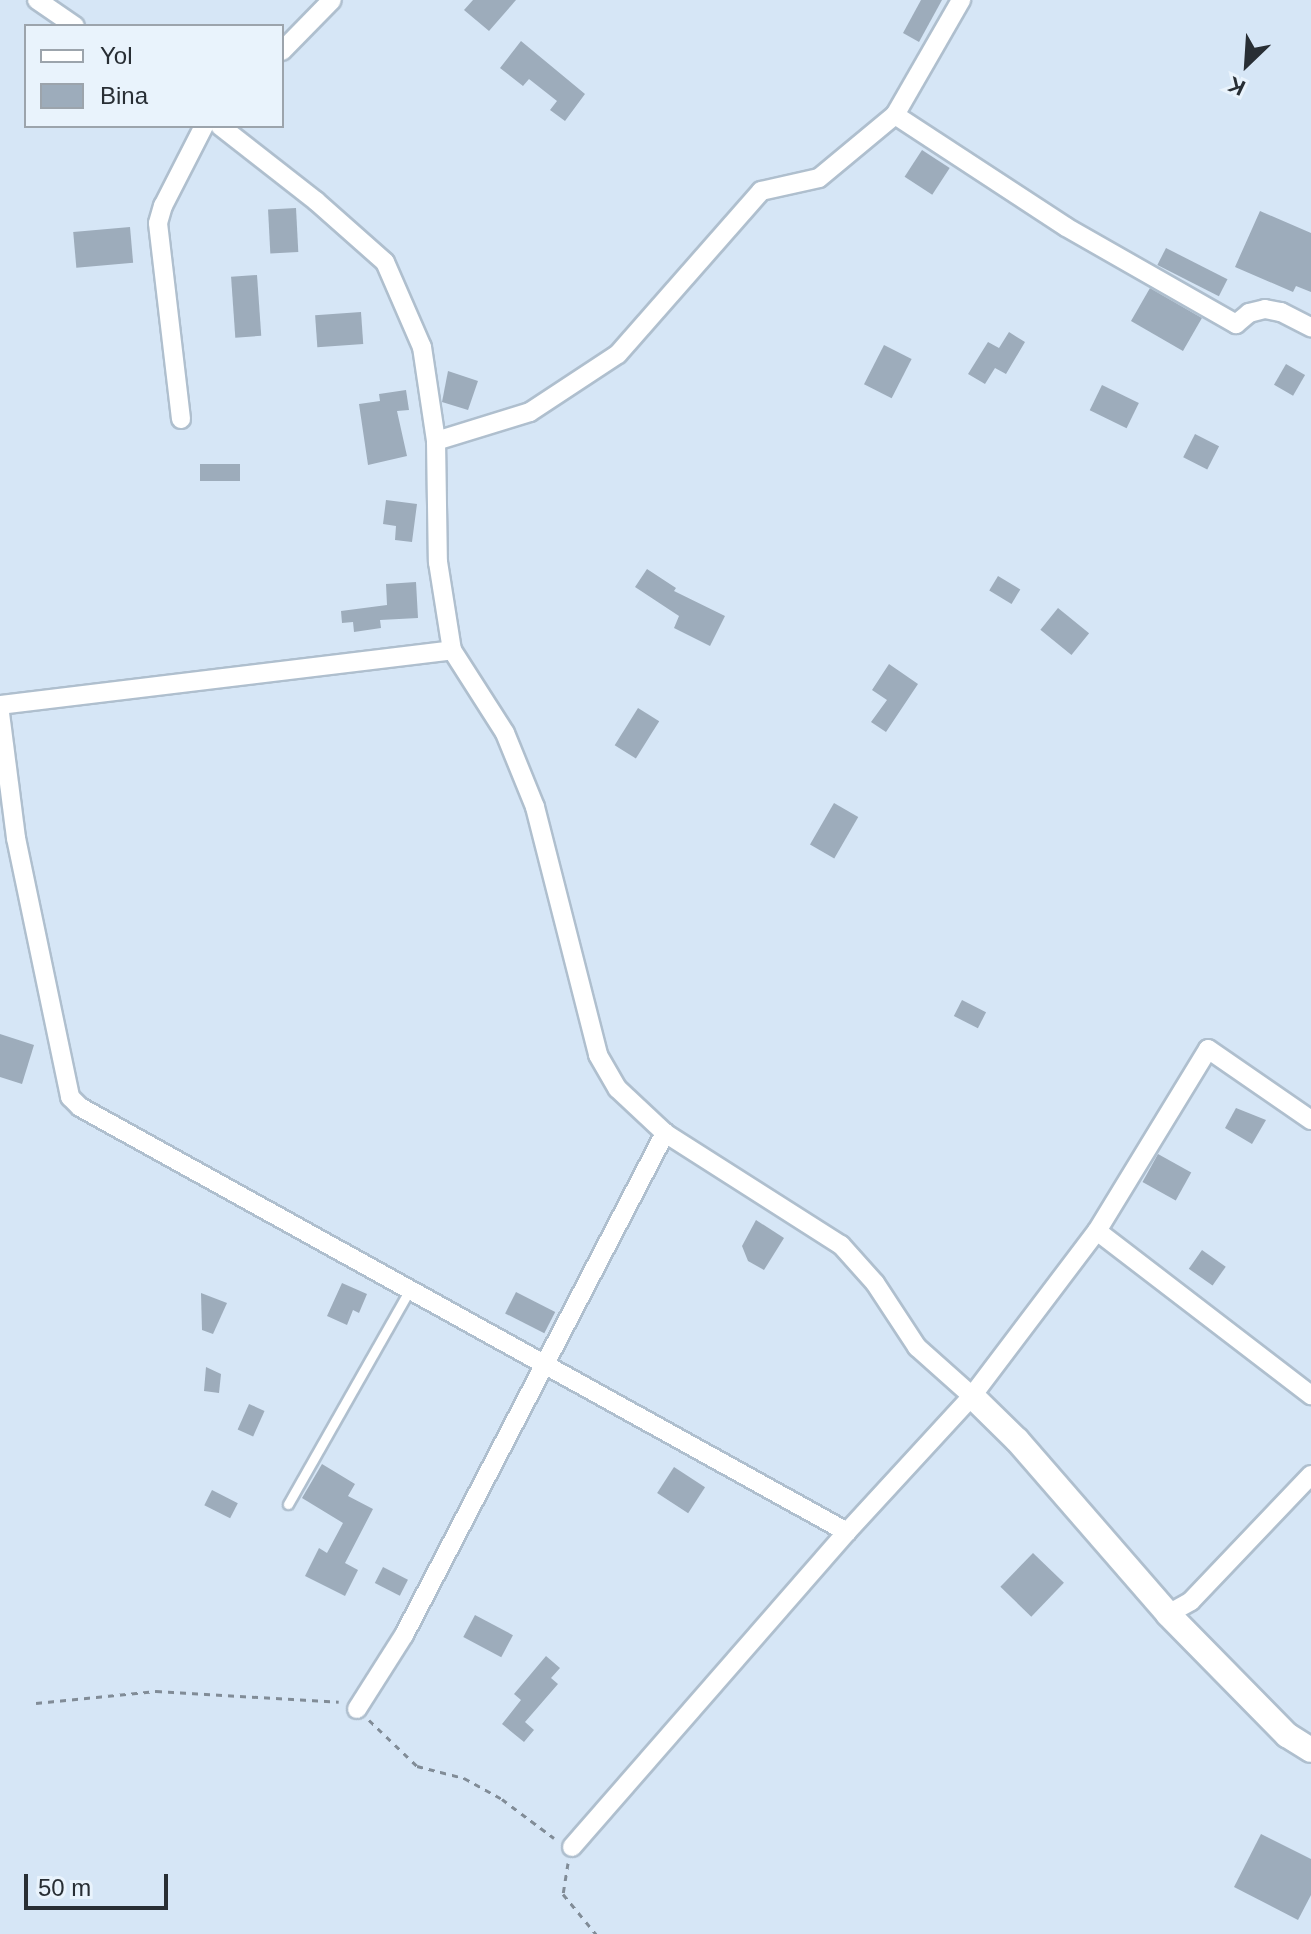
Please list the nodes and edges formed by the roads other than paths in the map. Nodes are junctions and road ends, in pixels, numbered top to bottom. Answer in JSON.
{"nodes":[{"id":1,"x":37,"y":0,"type":"edge"},
{"id":2,"x":332,"y":0,"type":"edge"},
{"id":3,"x":961,"y":0,"type":"edge"},
{"id":4,"x":72,"y":24,"type":"edge"},
{"id":5,"x":284,"y":49,"type":"edge"},
{"id":6,"x":895,"y":115,"type":"junction"},
{"id":7,"x":203,"y":128,"type":"edge"},
{"id":8,"x":223,"y":128,"type":"edge"},
{"id":9,"x":1311,"y":327,"type":"edge"},
{"id":10,"x":181,"y":419,"type":"dead end"},
{"id":11,"x":436,"y":441,"type":"junction"},
{"id":12,"x":452,"y":650,"type":"junction"},
{"id":13,"x":0,"y":705,"type":"edge"},
{"id":14,"x":0,"y":713,"type":"edge"},
{"id":15,"x":1311,"y":1120,"type":"edge"},
{"id":16,"x":665,"y":1133,"type":"junction"},
{"id":17,"x":1097,"y":1231,"type":"junction"},
{"id":18,"x":409,"y":1291,"type":"junction"},
{"id":19,"x":542,"y":1366,"type":"junction"},
{"id":20,"x":1311,"y":1395,"type":"edge"},
{"id":21,"x":972,"y":1396,"type":"junction"},
{"id":22,"x":1311,"y":1475,"type":"edge"},
{"id":23,"x":288,"y":1504,"type":"dead end"},
{"id":24,"x":847,"y":1532,"type":"junction"},
{"id":25,"x":1168,"y":1614,"type":"junction"},
{"id":26,"x":357,"y":1709,"type":"road end"},
{"id":27,"x":1311,"y":1750,"type":"edge"},
{"id":28,"x":572,"y":1847,"type":"road end"}],
"edges":[{"from":1,"to":4,"type":"street"},
{"from":2,"to":5,"type":"street"},
{"from":3,"to":6,"type":"street"},
{"from":6,"to":9,"type":"street"},
{"from":6,"to":11,"type":"street"},
{"from":7,"to":10,"type":"street"},
{"from":8,"to":11,"type":"street"},
{"from":11,"to":12,"type":"street"},
{"from":12,"to":13,"type":"street"},
{"from":12,"to":16,"type":"street"},
{"from":14,"to":18,"type":"street"},
{"from":15,"to":17,"type":"street"},
{"from":16,"to":19,"type":"street"},
{"from":16,"to":21,"type":"street"},
{"from":17,"to":20,"type":"street"},
{"from":17,"to":21,"type":"street"},
{"from":18,"to":19,"type":"street"},
{"from":18,"to":23,"type":"lane"},
{"from":19,"to":24,"type":"street"},
{"from":19,"to":26,"type":"street"},
{"from":21,"to":24,"type":"street"},
{"from":21,"to":25,"type":"street"},
{"from":22,"to":25,"type":"street"},
{"from":24,"to":28,"type":"street"},
{"from":25,"to":27,"type":"street"}]}
